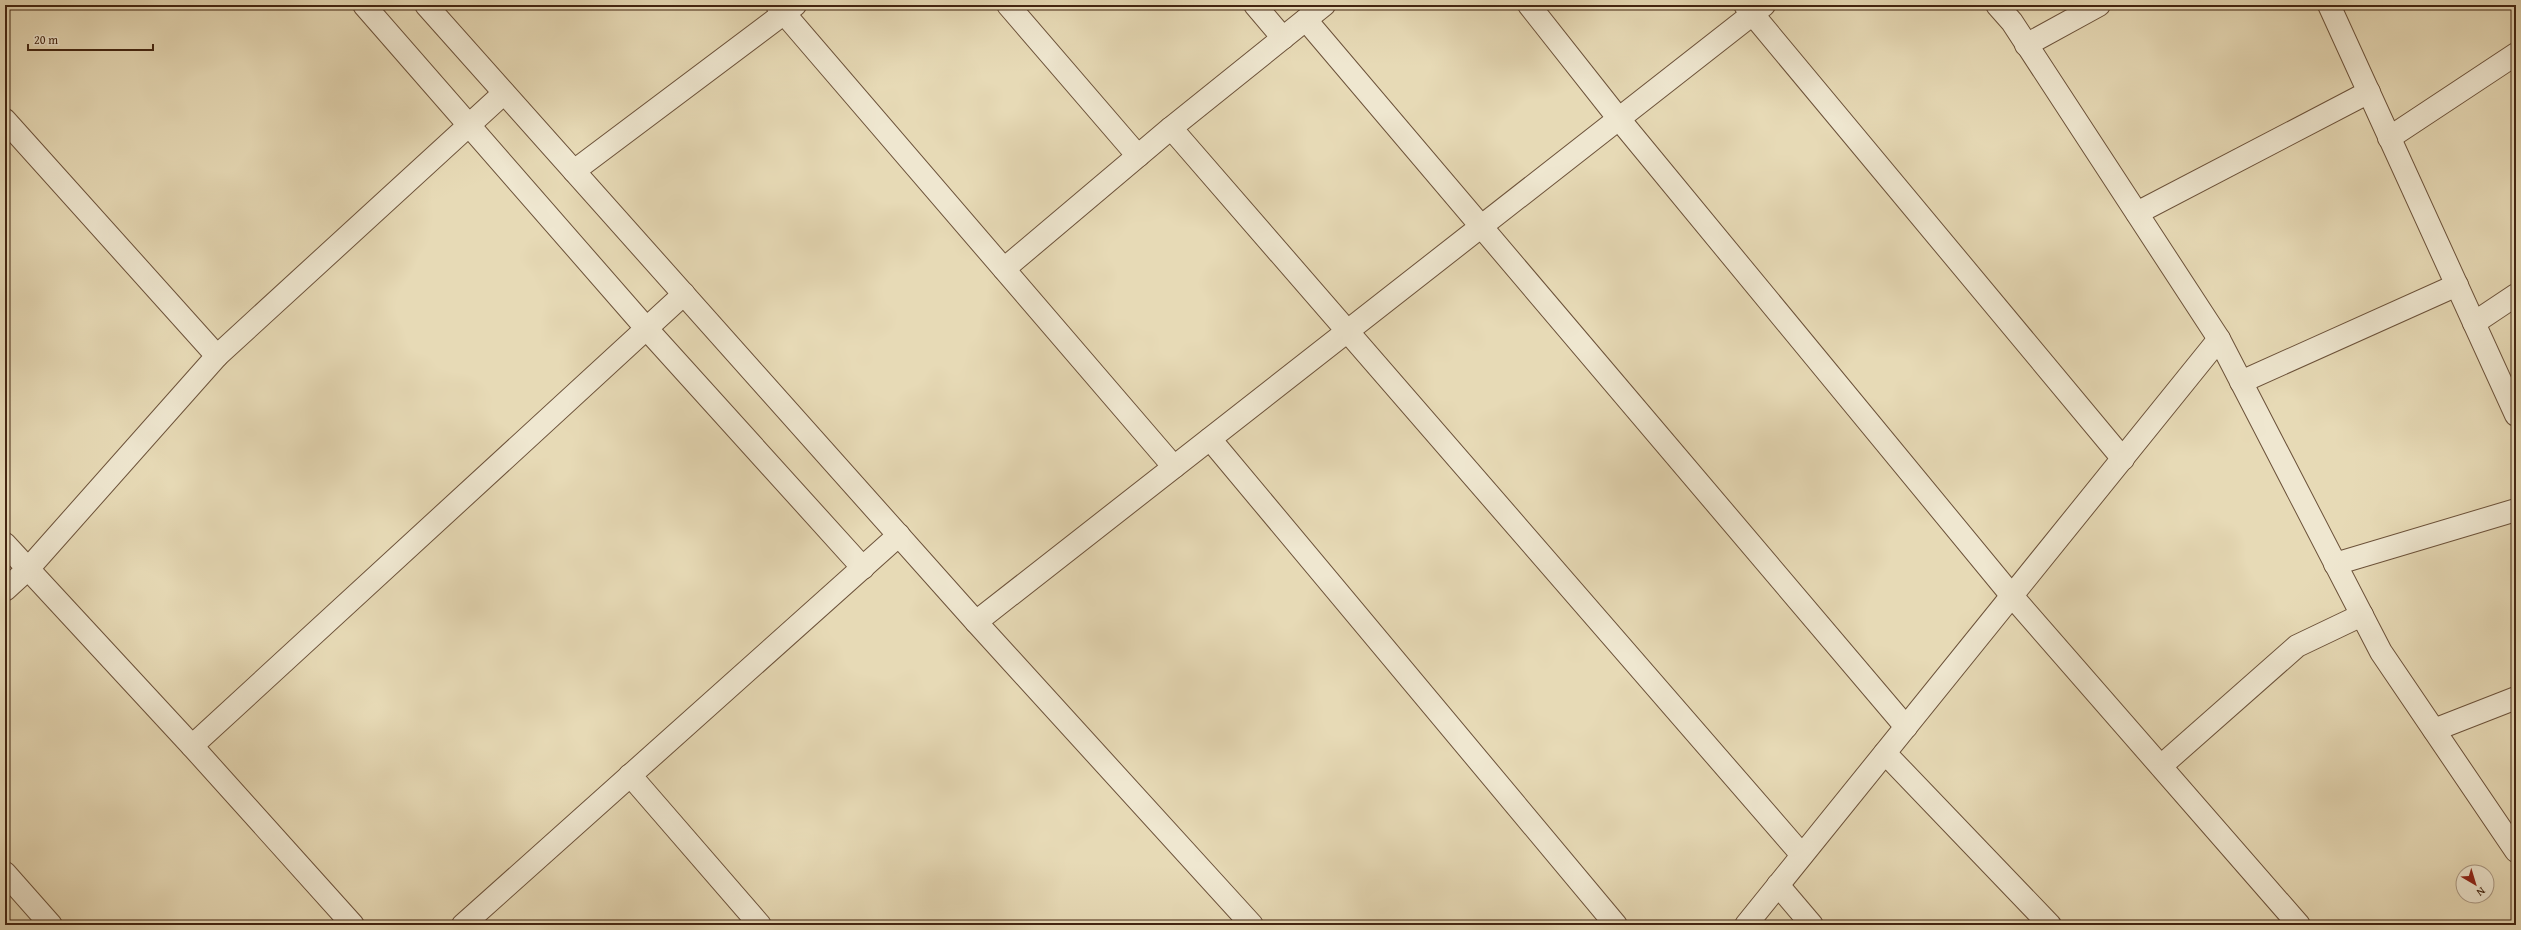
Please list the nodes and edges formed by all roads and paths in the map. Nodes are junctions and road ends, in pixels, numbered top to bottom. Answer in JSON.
{"nodes":[{"id":1,"x":364,"y":5,"type":"edge"},
{"id":2,"x":426,"y":5,"type":"edge"},
{"id":3,"x":1008,"y":5,"type":"edge"},
{"id":4,"x":1255,"y":5,"type":"edge"},
{"id":5,"x":1324,"y":5,"type":"edge"},
{"id":6,"x":1529,"y":5,"type":"edge"},
{"id":7,"x":1997,"y":5,"type":"edge"},
{"id":8,"x":2100,"y":5,"type":"edge"},
{"id":9,"x":2329,"y":5,"type":"edge"},
{"id":10,"x":786,"y":8,"type":"edge"},
{"id":11,"x":1754,"y":8,"type":"edge"},
{"id":12,"x":1306,"y":20,"type":"junction"},
{"id":13,"x":1283,"y":38,"type":"junction"},
{"id":14,"x":2026,"y":45,"type":"junction"},
{"id":15,"x":2516,"y":54,"type":"edge"},
{"id":16,"x":2369,"y":92,"type":"junction"},
{"id":17,"x":504,"y":93,"type":"junction"},
{"id":18,"x":1619,"y":119,"type":"junction"},
{"id":19,"x":5,"y":120,"type":"edge"},
{"id":20,"x":470,"y":126,"type":"junction"},
{"id":21,"x":1172,"y":128,"type":"junction"},
{"id":22,"x":2389,"y":138,"type":"junction"},
{"id":23,"x":1138,"y":156,"type":"junction"},
{"id":24,"x":574,"y":171,"type":"junction"},
{"id":25,"x":2137,"y":213,"type":"junction"},
{"id":26,"x":1481,"y":226,"type":"junction"},
{"id":27,"x":1004,"y":269,"type":"junction"},
{"id":28,"x":2457,"y":285,"type":"junction"},
{"id":29,"x":684,"y":294,"type":"junction"},
{"id":30,"x":2516,"y":295,"type":"edge"},
{"id":31,"x":2474,"y":323,"type":"junction"},
{"id":32,"x":646,"y":328,"type":"junction"},
{"id":33,"x":1347,"y":331,"type":"junction"},
{"id":34,"x":2219,"y":340,"type":"junction"},
{"id":35,"x":217,"y":356,"type":"junction"},
{"id":36,"x":2241,"y":382,"type":"junction"},
{"id":37,"x":2516,"y":415,"type":"edge"},
{"id":38,"x":1210,"y":439,"type":"junction"},
{"id":39,"x":2123,"y":459,"type":"junction"},
{"id":40,"x":1174,"y":467,"type":"junction"},
{"id":41,"x":2516,"y":510,"type":"edge"},
{"id":42,"x":899,"y":535,"type":"junction"},
{"id":43,"x":5,"y":544,"type":"edge"},
{"id":44,"x":2335,"y":564,"type":"junction"},
{"id":45,"x":863,"y":568,"type":"junction"},
{"id":46,"x":28,"y":569,"type":"junction"},
{"id":47,"x":5,"y":590,"type":"edge"},
{"id":48,"x":2012,"y":596,"type":"junction"},
{"id":49,"x":2362,"y":616,"type":"junction"},
{"id":50,"x":976,"y":622,"type":"junction"},
{"id":51,"x":2516,"y":698,"type":"edge"},
{"id":52,"x":1906,"y":727,"type":"junction"},
{"id":53,"x":2434,"y":730,"type":"junction"},
{"id":54,"x":192,"y":746,"type":"junction"},
{"id":55,"x":1886,"y":753,"type":"junction"},
{"id":56,"x":2161,"y":766,"type":"junction"},
{"id":57,"x":630,"y":775,"type":"junction"},
{"id":58,"x":2516,"y":851,"type":"edge"},
{"id":59,"x":1802,"y":855,"type":"junction"},
{"id":60,"x":5,"y":874,"type":"edge"},
{"id":61,"x":1778,"y":885,"type":"junction"},
{"id":62,"x":52,"y":925,"type":"edge"},
{"id":63,"x":353,"y":925,"type":"edge"},
{"id":64,"x":463,"y":925,"type":"edge"},
{"id":65,"x":760,"y":925,"type":"edge"},
{"id":66,"x":1252,"y":925,"type":"edge"},
{"id":67,"x":1616,"y":925,"type":"edge"},
{"id":68,"x":1746,"y":925,"type":"edge"},
{"id":69,"x":1812,"y":925,"type":"edge"},
{"id":70,"x":2050,"y":925,"type":"edge"},
{"id":71,"x":2299,"y":925,"type":"edge"}],
"edges":[{"from":1,"to":20,"type":"street"},
{"from":2,"to":17,"type":"street"},
{"from":3,"to":23,"type":"street"},
{"from":4,"to":13,"type":"street"},
{"from":5,"to":12,"type":"street"},
{"from":6,"to":18,"type":"street"},
{"from":7,"to":14,"type":"street"},
{"from":8,"to":14,"type":"street"},
{"from":9,"to":16,"type":"street"},
{"from":10,"to":24,"type":"street"},
{"from":10,"to":27,"type":"street"},
{"from":11,"to":18,"type":"street"},
{"from":11,"to":39,"type":"street"},
{"from":12,"to":13,"type":"street"},
{"from":12,"to":26,"type":"street"},
{"from":13,"to":21,"type":"street"},
{"from":14,"to":25,"type":"street"},
{"from":15,"to":22,"type":"street"},
{"from":16,"to":22,"type":"street"},
{"from":16,"to":25,"type":"street"},
{"from":17,"to":20,"type":"street"},
{"from":17,"to":24,"type":"street"},
{"from":18,"to":26,"type":"street"},
{"from":18,"to":48,"type":"street"},
{"from":19,"to":35,"type":"street"},
{"from":20,"to":32,"type":"street"},
{"from":20,"to":35,"type":"street"},
{"from":21,"to":23,"type":"street"},
{"from":21,"to":33,"type":"street"},
{"from":22,"to":28,"type":"street"},
{"from":23,"to":27,"type":"street"},
{"from":24,"to":29,"type":"street"},
{"from":25,"to":34,"type":"street"},
{"from":26,"to":33,"type":"street"},
{"from":26,"to":52,"type":"street"},
{"from":27,"to":40,"type":"street"},
{"from":28,"to":31,"type":"street"},
{"from":28,"to":36,"type":"street"},
{"from":29,"to":32,"type":"street"},
{"from":29,"to":42,"type":"street"},
{"from":30,"to":31,"type":"street"},
{"from":31,"to":37,"type":"street"},
{"from":32,"to":45,"type":"street"},
{"from":32,"to":54,"type":"street"},
{"from":33,"to":38,"type":"street"},
{"from":33,"to":59,"type":"street"},
{"from":34,"to":36,"type":"street"},
{"from":34,"to":39,"type":"street"},
{"from":35,"to":46,"type":"street"},
{"from":36,"to":44,"type":"street"},
{"from":38,"to":40,"type":"street"},
{"from":38,"to":67,"type":"street"},
{"from":39,"to":48,"type":"street"},
{"from":40,"to":50,"type":"street"},
{"from":41,"to":44,"type":"street"},
{"from":42,"to":45,"type":"street"},
{"from":42,"to":50,"type":"street"},
{"from":43,"to":46,"type":"street"},
{"from":44,"to":49,"type":"street"},
{"from":45,"to":57,"type":"street"},
{"from":46,"to":47,"type":"street"},
{"from":46,"to":54,"type":"street"},
{"from":48,"to":52,"type":"street"},
{"from":48,"to":56,"type":"street"},
{"from":49,"to":53,"type":"street"},
{"from":49,"to":56,"type":"street"},
{"from":50,"to":66,"type":"street"},
{"from":51,"to":53,"type":"street"},
{"from":52,"to":55,"type":"street"},
{"from":53,"to":58,"type":"street"},
{"from":54,"to":63,"type":"street"},
{"from":55,"to":59,"type":"street"},
{"from":55,"to":70,"type":"street"},
{"from":56,"to":71,"type":"street"},
{"from":57,"to":64,"type":"street"},
{"from":57,"to":65,"type":"street"},
{"from":59,"to":61,"type":"street"},
{"from":60,"to":62,"type":"street"},
{"from":61,"to":68,"type":"street"},
{"from":61,"to":69,"type":"street"}]}
